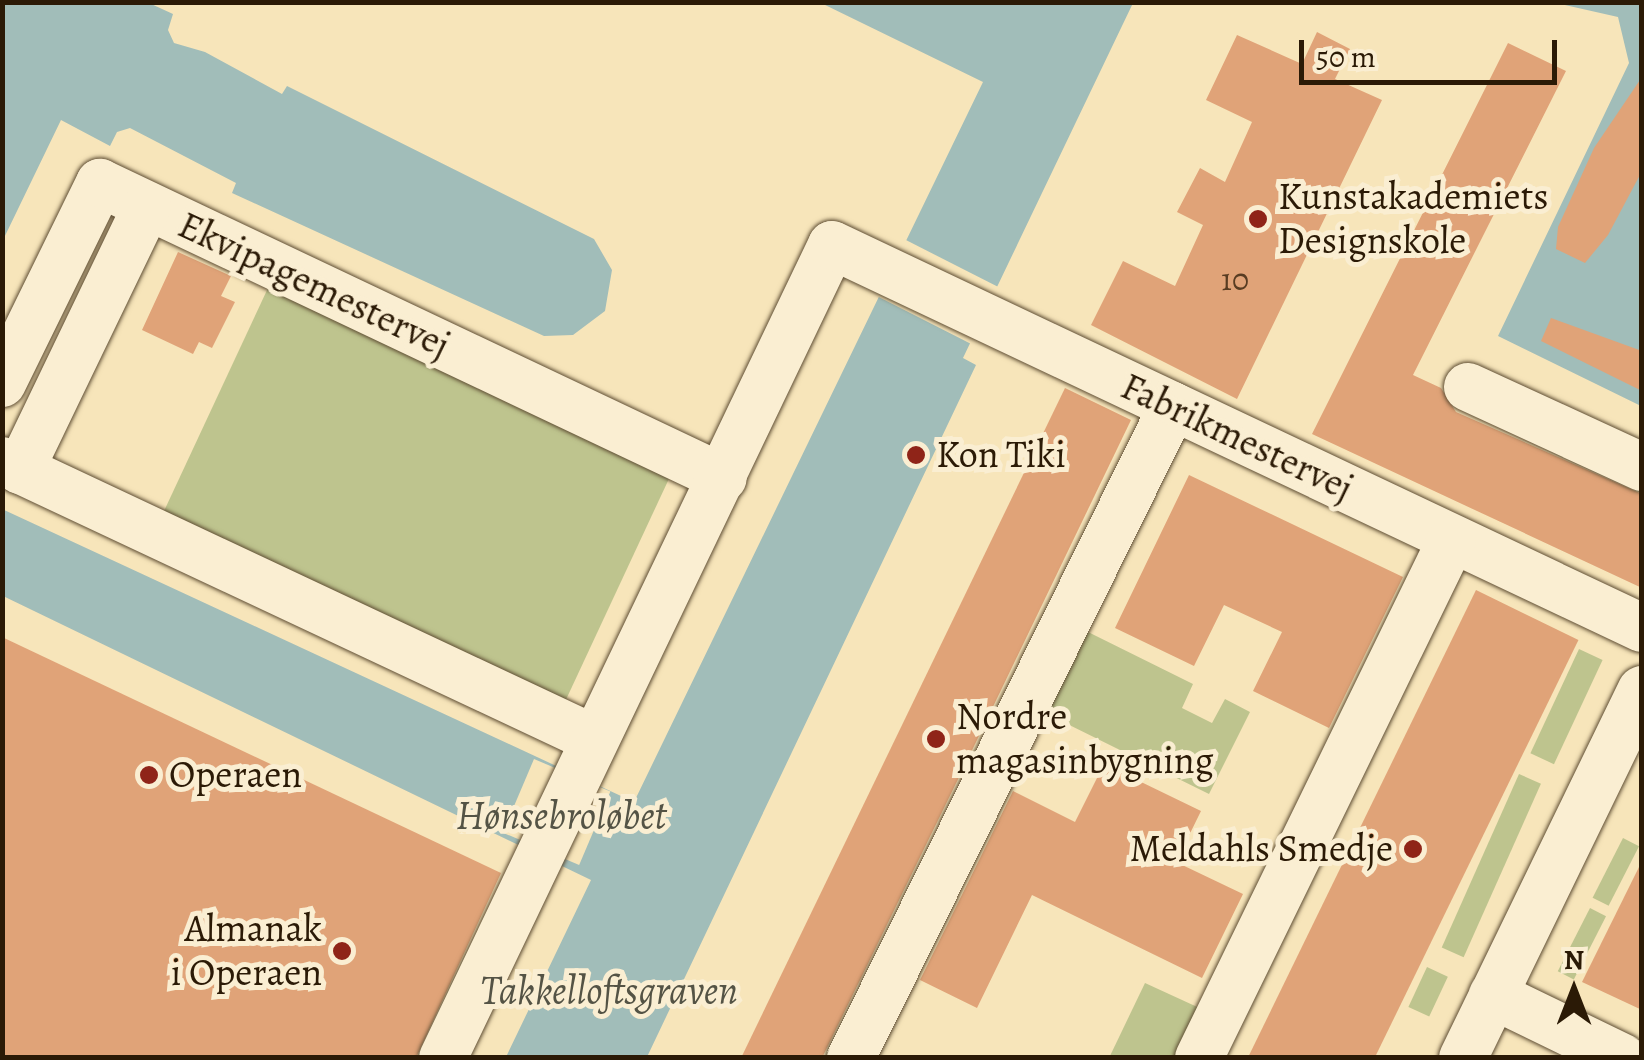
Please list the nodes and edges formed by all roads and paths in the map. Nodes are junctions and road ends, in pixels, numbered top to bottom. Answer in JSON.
{"nodes":[{"id":1,"x":147,"y":206,"type":"junction"},
{"id":2,"x":2,"y":384,"type":"edge"},
{"id":3,"x":1468,"y":387,"type":"dead end"},
{"id":4,"x":1172,"y":406,"type":"junction"},
{"id":5,"x":11,"y":466,"type":"edge"},
{"id":6,"x":1642,"y":467,"type":"edge"},
{"id":7,"x":723,"y":478,"type":"junction"},
{"id":8,"x":1452,"y":539,"type":"junction"},
{"id":9,"x":1642,"y":628,"type":"edge"},
{"id":10,"x":1642,"y":690,"type":"edge"},
{"id":11,"x":591,"y":748,"type":"junction"},
{"id":12,"x":1492,"y":995,"type":"junction"},
{"id":13,"x":443,"y":1058,"type":"edge"},
{"id":14,"x":851,"y":1058,"type":"edge"},
{"id":15,"x":1199,"y":1058,"type":"edge"},
{"id":16,"x":1463,"y":1058,"type":"edge"},
{"id":17,"x":1623,"y":1058,"type":"edge"}],
"edges":[{"from":1,"to":2,"type":"street"},
{"from":1,"to":5,"type":"street","name":"Ekvipagemestervej"},
{"from":1,"to":7,"type":"street","name":"Ekvipagemestervej"},
{"from":3,"to":6,"type":"street"},
{"from":4,"to":7,"type":"street","name":"Fabrikmestervej"},
{"from":4,"to":8,"type":"street","name":"Fabrikmestervej"},
{"from":4,"to":14,"type":"street"},
{"from":5,"to":11,"type":"street","name":"Ekvipagemestervej"},
{"from":7,"to":11,"type":"street"},
{"from":8,"to":9,"type":"street","name":"Fabrikmestervej"},
{"from":8,"to":15,"type":"street"},
{"from":10,"to":12,"type":"street"},
{"from":11,"to":13,"type":"street"},
{"from":12,"to":16,"type":"street"},
{"from":12,"to":17,"type":"street"}]}
